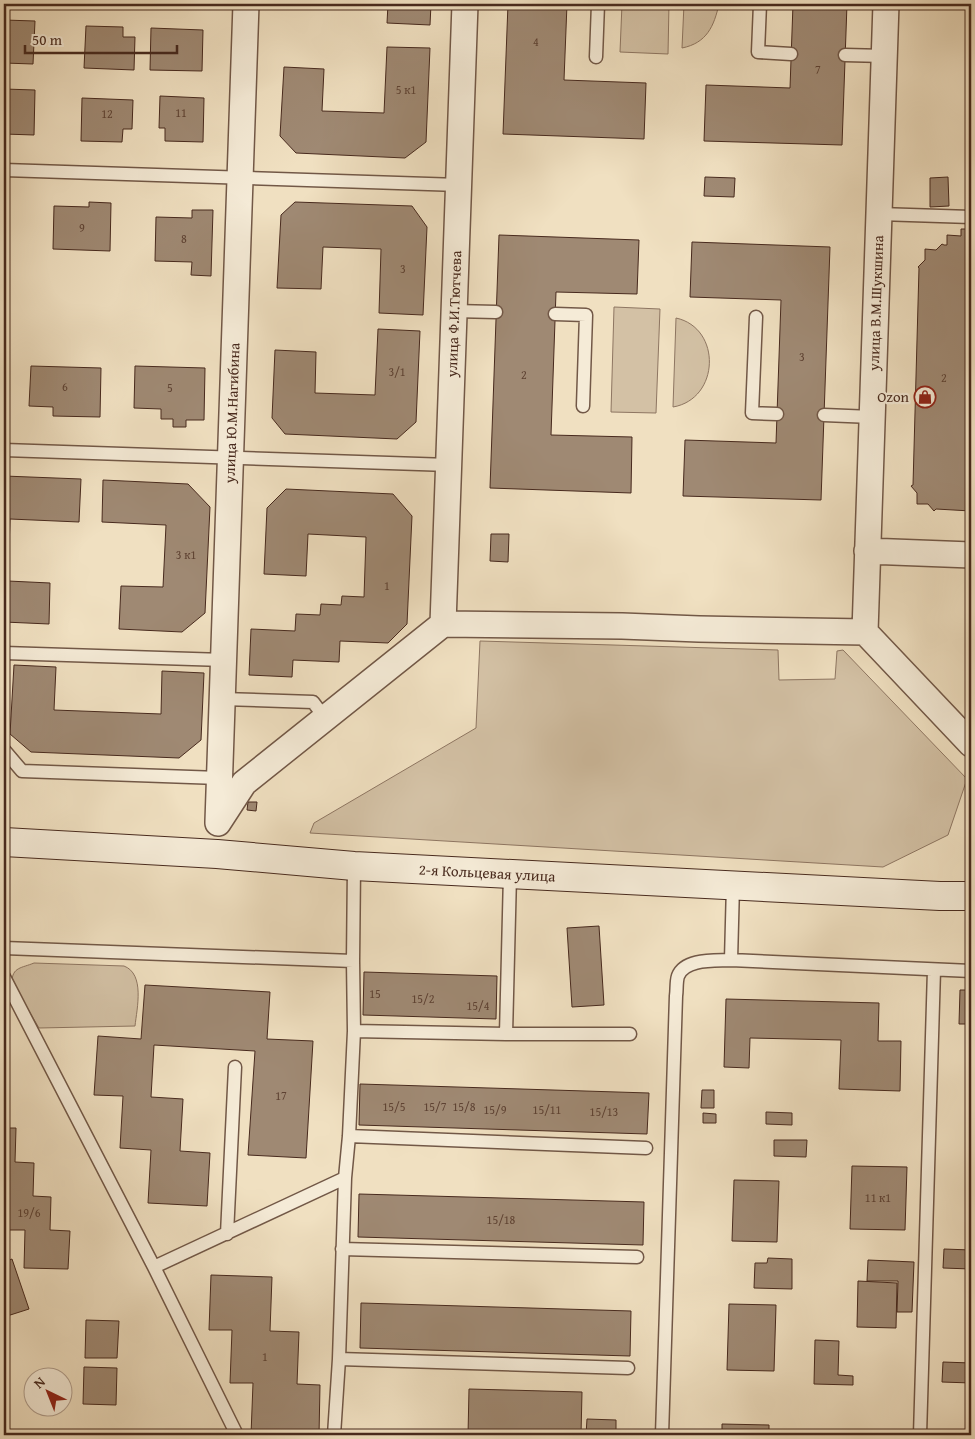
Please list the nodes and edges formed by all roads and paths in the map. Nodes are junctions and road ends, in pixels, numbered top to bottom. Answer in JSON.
{"nodes":[{"id":1,"x":246,"y":4,"type":"edge"},
{"id":2,"x":465,"y":4,"type":"edge"},
{"id":3,"x":598,"y":4,"type":"edge"},
{"id":4,"x":760,"y":4,"type":"edge"},
{"id":5,"x":886,"y":4,"type":"edge"},
{"id":6,"x":791,"y":54,"type":"dead end"},
{"id":7,"x":845,"y":55,"type":"dead end"},
{"id":8,"x":884,"y":56,"type":"junction"},
{"id":9,"x":596,"y":57,"type":"dead end"},
{"id":10,"x":4,"y":170,"type":"edge"},
{"id":11,"x":240,"y":178,"type":"junction"},
{"id":12,"x":459,"y":185,"type":"junction"},
{"id":13,"x":879,"y":214,"type":"junction"},
{"id":14,"x":971,"y":217,"type":"edge"},
{"id":15,"x":454,"y":311,"type":"junction"},
{"id":16,"x":496,"y":312,"type":"dead end"},
{"id":17,"x":555,"y":314,"type":"dead end"},
{"id":18,"x":756,"y":317,"type":"dead end"},
{"id":19,"x":583,"y":406,"type":"dead end"},
{"id":20,"x":777,"y":414,"type":"dead end"},
{"id":21,"x":824,"y":415,"type":"dead end"},
{"id":22,"x":872,"y":417,"type":"junction"},
{"id":23,"x":4,"y":450,"type":"edge"},
{"id":24,"x":231,"y":458,"type":"junction"},
{"id":25,"x":449,"y":465,"type":"junction"},
{"id":26,"x":867,"y":551,"type":"junction"},
{"id":27,"x":971,"y":555,"type":"edge"},
{"id":28,"x":443,"y":624,"type":"junction"},
{"id":29,"x":864,"y":632,"type":"junction"},
{"id":30,"x":4,"y":653,"type":"edge"},
{"id":31,"x":224,"y":660,"type":"junction"},
{"id":32,"x":222,"y":699,"type":"junction"},
{"id":33,"x":325,"y":718,"type":"junction"},
{"id":34,"x":971,"y":744,"type":"edge"},
{"id":35,"x":4,"y":750,"type":"edge"},
{"id":36,"x":220,"y":778,"type":"junction"},
{"id":37,"x":218,"y":823,"type":"junction"},
{"id":38,"x":4,"y":842,"type":"edge"},
{"id":39,"x":217,"y":854,"type":"junction"},
{"id":40,"x":354,"y":866,"type":"junction"},
{"id":41,"x":510,"y":875,"type":"junction"},
{"id":42,"x":733,"y":885,"type":"junction"},
{"id":43,"x":971,"y":896,"type":"edge"},
{"id":44,"x":4,"y":948,"type":"edge"},
{"id":45,"x":731,"y":960,"type":"junction"},
{"id":46,"x":353,"y":961,"type":"junction"},
{"id":47,"x":934,"y":970,"type":"junction"},
{"id":48,"x":971,"y":971,"type":"edge"},
{"id":49,"x":4,"y":977,"type":"edge"},
{"id":50,"x":354,"y":1031,"type":"junction"},
{"id":51,"x":506,"y":1034,"type":"junction"},
{"id":52,"x":630,"y":1034,"type":"dead end"},
{"id":53,"x":235,"y":1067,"type":"dead end"},
{"id":54,"x":349,"y":1136,"type":"junction"},
{"id":55,"x":646,"y":1148,"type":"dead end"},
{"id":56,"x":345,"y":1178,"type":"junction"},
{"id":57,"x":227,"y":1234,"type":"junction"},
{"id":58,"x":342,"y":1249,"type":"junction"},
{"id":59,"x":638,"y":1257,"type":"dead end"},
{"id":60,"x":154,"y":1267,"type":"junction"},
{"id":61,"x":339,"y":1359,"type":"junction"},
{"id":62,"x":628,"y":1368,"type":"dead end"},
{"id":63,"x":238,"y":1435,"type":"edge"},
{"id":64,"x":334,"y":1435,"type":"edge"},
{"id":65,"x":662,"y":1435,"type":"edge"},
{"id":66,"x":920,"y":1435,"type":"edge"}],
"edges":[{"from":1,"to":11,"type":"street","name":"улица Ю.М.Нагибина"},
{"from":2,"to":12,"type":"street","name":"улица Ф.И.Тютчева"},
{"from":3,"to":9,"type":"lane"},
{"from":4,"to":6,"type":"lane"},
{"from":5,"to":8,"type":"street","name":"улица В.М.Шукшина"},
{"from":7,"to":8,"type":"lane"},
{"from":8,"to":13,"type":"street","name":"улица В.М.Шукшина"},
{"from":10,"to":11,"type":"lane"},
{"from":11,"to":12,"type":"lane"},
{"from":11,"to":24,"type":"street","name":"улица Ю.М.Нагибина"},
{"from":12,"to":15,"type":"street","name":"улица Ф.И.Тютчева"},
{"from":13,"to":14,"type":"lane"},
{"from":13,"to":22,"type":"street","name":"улица В.М.Шукшина"},
{"from":15,"to":16,"type":"lane"},
{"from":15,"to":25,"type":"street","name":"улица Ф.И.Тютчева"},
{"from":17,"to":19,"type":"lane"},
{"from":18,"to":20,"type":"lane"},
{"from":21,"to":22,"type":"lane"},
{"from":22,"to":26,"type":"street","name":"улица В.М.Шукшина"},
{"from":23,"to":24,"type":"lane"},
{"from":24,"to":25,"type":"lane"},
{"from":24,"to":31,"type":"street","name":"улица Ю.М.Нагибина"},
{"from":25,"to":28,"type":"street","name":"улица Ф.И.Тютчева"},
{"from":26,"to":27,"type":"street"},
{"from":26,"to":29,"type":"street","name":"улица В.М.Шукшина"},
{"from":28,"to":29,"type":"street"},
{"from":28,"to":33,"type":"street"},
{"from":29,"to":34,"type":"street"},
{"from":30,"to":31,"type":"lane"},
{"from":31,"to":32,"type":"street","name":"улица Ю.М.Нагибина"},
{"from":32,"to":33,"type":"lane"},
{"from":32,"to":36,"type":"street","name":"улица Ю.М.Нагибина"},
{"from":33,"to":37,"type":"street"},
{"from":35,"to":36,"type":"lane"},
{"from":36,"to":37,"type":"street","name":"улица Ю.М.Нагибина"},
{"from":37,"to":39,"type":"street","name":"улица Ю.М.Нагибина"},
{"from":38,"to":39,"type":"main road","name":"2-я Кольцевая улица"},
{"from":39,"to":40,"type":"main road","name":"2-я Кольцевая улица"},
{"from":40,"to":41,"type":"main road","name":"2-я Кольцевая улица"},
{"from":40,"to":46,"type":"lane"},
{"from":41,"to":42,"type":"main road","name":"2-я Кольцевая улица"},
{"from":41,"to":51,"type":"lane"},
{"from":42,"to":43,"type":"main road","name":"2-я Кольцевая улица"},
{"from":42,"to":45,"type":"lane"},
{"from":44,"to":46,"type":"lane"},
{"from":45,"to":47,"type":"lane"},
{"from":45,"to":65,"type":"lane"},
{"from":46,"to":50,"type":"lane"},
{"from":47,"to":48,"type":"lane"},
{"from":47,"to":66,"type":"lane"},
{"from":49,"to":60,"type":"lane"},
{"from":50,"to":51,"type":"lane"},
{"from":50,"to":54,"type":"lane"},
{"from":51,"to":52,"type":"lane"},
{"from":53,"to":57,"type":"lane"},
{"from":54,"to":55,"type":"lane"},
{"from":54,"to":56,"type":"lane"},
{"from":56,"to":57,"type":"lane"},
{"from":56,"to":58,"type":"lane"},
{"from":57,"to":60,"type":"lane"},
{"from":58,"to":59,"type":"lane"},
{"from":58,"to":61,"type":"lane"},
{"from":60,"to":63,"type":"lane"},
{"from":61,"to":62,"type":"lane"},
{"from":61,"to":64,"type":"lane"}]}
